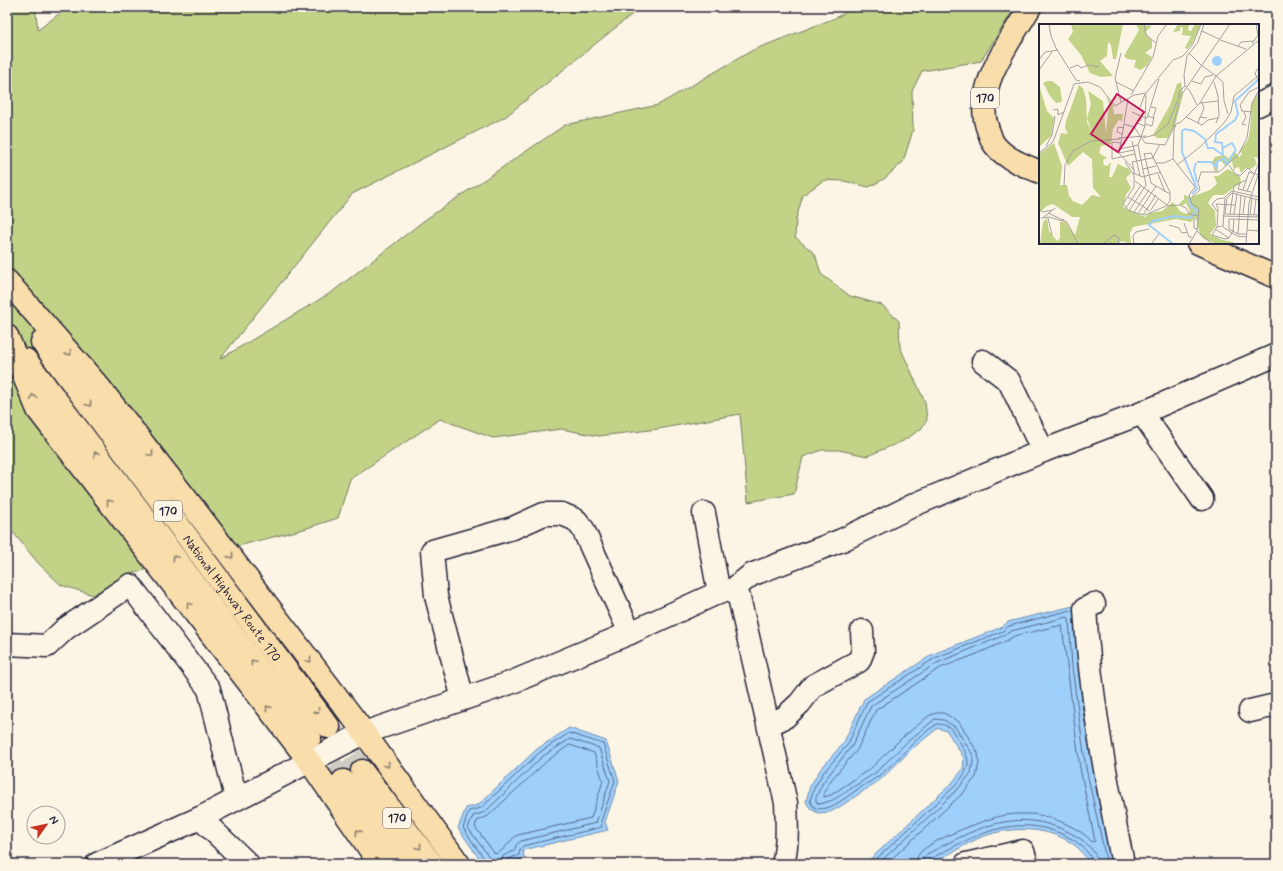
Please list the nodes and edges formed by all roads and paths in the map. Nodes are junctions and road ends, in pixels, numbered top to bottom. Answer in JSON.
{"nodes":[{"id":1,"x":1030,"y":7,"type":"edge"},
{"id":2,"x":1276,"y":96,"type":"edge"},
{"id":3,"x":1259,"y":104,"type":"edge"},
{"id":4,"x":1039,"y":172,"type":"edge"},
{"id":5,"x":1200,"y":244,"type":"edge"},
{"id":6,"x":1276,"y":277,"type":"edge"},
{"id":7,"x":7,"y":281,"type":"edge"},
{"id":8,"x":7,"y":294,"type":"edge"},
{"id":9,"x":7,"y":335,"type":"edge"},
{"id":10,"x":1276,"y":355,"type":"edge"},
{"id":11,"x":983,"y":361,"type":"dead end"},
{"id":12,"x":1142,"y":413,"type":"junction"},
{"id":13,"x":1043,"y":451,"type":"junction"},
{"id":14,"x":1202,"y":499,"type":"dead end"},
{"id":15,"x":704,"y":513,"type":"dead end"},
{"id":16,"x":725,"y":592,"type":"junction"},
{"id":17,"x":1094,"y":604,"type":"dead end"},
{"id":18,"x":862,"y":631,"type":"dead end"},
{"id":19,"x":630,"y":634,"type":"junction"},
{"id":20,"x":7,"y":644,"type":"edge"},
{"id":21,"x":463,"y":699,"type":"junction"},
{"id":22,"x":1276,"y":706,"type":"edge"},
{"id":23,"x":1250,"y":711,"type":"dead end"},
{"id":24,"x":769,"y":725,"type":"junction"},
{"id":25,"x":364,"y":733,"type":"junction"},
{"id":26,"x":309,"y":761,"type":"junction"},
{"id":27,"x":362,"y":771,"type":"tunnel mouth"},
{"id":28,"x":343,"y":781,"type":"tunnel mouth"},
{"id":29,"x":236,"y":798,"type":"junction"},
{"id":30,"x":200,"y":818,"type":"junction"},
{"id":31,"x":99,"y":864,"type":"edge"},
{"id":32,"x":248,"y":864,"type":"edge"},
{"id":33,"x":380,"y":864,"type":"edge"},
{"id":34,"x":406,"y":864,"type":"edge"},
{"id":35,"x":432,"y":864,"type":"edge"},
{"id":36,"x":459,"y":864,"type":"edge"},
{"id":37,"x":783,"y":864,"type":"edge"},
{"id":38,"x":966,"y":864,"type":"edge"},
{"id":39,"x":1027,"y":864,"type":"edge"},
{"id":40,"x":1123,"y":864,"type":"edge"}],
"edges":[{"from":1,"to":4,"type":"highway","number":"170"},
{"from":2,"to":3,"type":"street"},
{"from":5,"to":6,"type":"highway"},
{"from":7,"to":25,"type":"highway","one_way":true},
{"from":8,"to":9,"type":"highway","name":"National Highway Route 170","number":"170","one_way":true},
{"from":26,"to":9,"type":"highway","one_way":true},
{"from":10,"to":12,"type":"street"},
{"from":11,"to":13,"type":"street"},
{"from":12,"to":13,"type":"street"},
{"from":12,"to":14,"type":"street"},
{"from":13,"to":16,"type":"street"},
{"from":15,"to":16,"type":"street"},
{"from":16,"to":19,"type":"street"},
{"from":16,"to":24,"type":"street"},
{"from":17,"to":40,"type":"street"},
{"from":18,"to":24,"type":"street"},
{"from":19,"to":21,"type":"street"},
{"from":19,"to":21,"type":"street"},
{"from":20,"to":29,"type":"street"},
{"from":21,"to":25,"type":"street"},
{"from":22,"to":23,"type":"street"},
{"from":24,"to":37,"type":"street"},
{"from":25,"to":26,"type":"street"},
{"from":25,"to":36,"type":"highway","one_way":true},
{"from":26,"to":29,"type":"street"},
{"from":33,"to":26,"type":"highway","one_way":true},
{"from":27,"to":35,"type":"highway","number":"170","one_way":true},
{"from":28,"to":34,"type":"highway","number":"170"},
{"from":29,"to":30,"type":"street"},
{"from":30,"to":31,"type":"street"},
{"from":30,"to":32,"type":"street"},
{"from":38,"to":39,"type":"street"}]}
